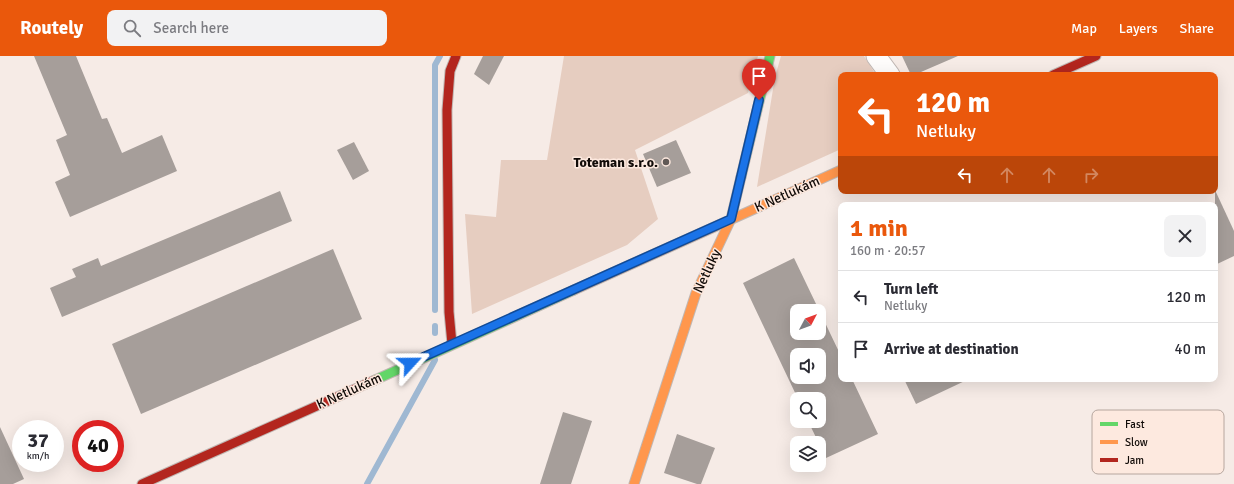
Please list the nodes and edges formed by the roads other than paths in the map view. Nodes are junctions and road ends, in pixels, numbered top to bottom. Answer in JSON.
{"nodes":[{"id":1,"x":456,"y":56,"type":"edge"},
{"id":2,"x":770,"y":56,"type":"edge"},
{"id":3,"x":876,"y":56,"type":"edge"},
{"id":4,"x":1096,"y":56,"type":"edge"},
{"id":5,"x":888,"y":72,"type":"edge"},
{"id":6,"x":1060,"y":72,"type":"edge"},
{"id":7,"x":838,"y":171,"type":"edge"},
{"id":8,"x":731,"y":219,"type":"junction"},
{"id":9,"x":452,"y":344,"type":"junction"},
{"id":10,"x":142,"y":484,"type":"edge"},
{"id":11,"x":634,"y":484,"type":"edge"}],
"edges":[{"from":1,"to":9,"type":"street"},
{"from":2,"to":8,"type":"street","name":"Netluky"},
{"from":3,"to":5,"type":"street"},
{"from":4,"to":6,"type":"street"},
{"from":7,"to":8,"type":"street","name":"K Netlukám"},
{"from":8,"to":9,"type":"street","name":"K Netlukám"},
{"from":8,"to":11,"type":"street","name":"Netluky"},
{"from":9,"to":10,"type":"street","name":"K Netlukám"}]}
